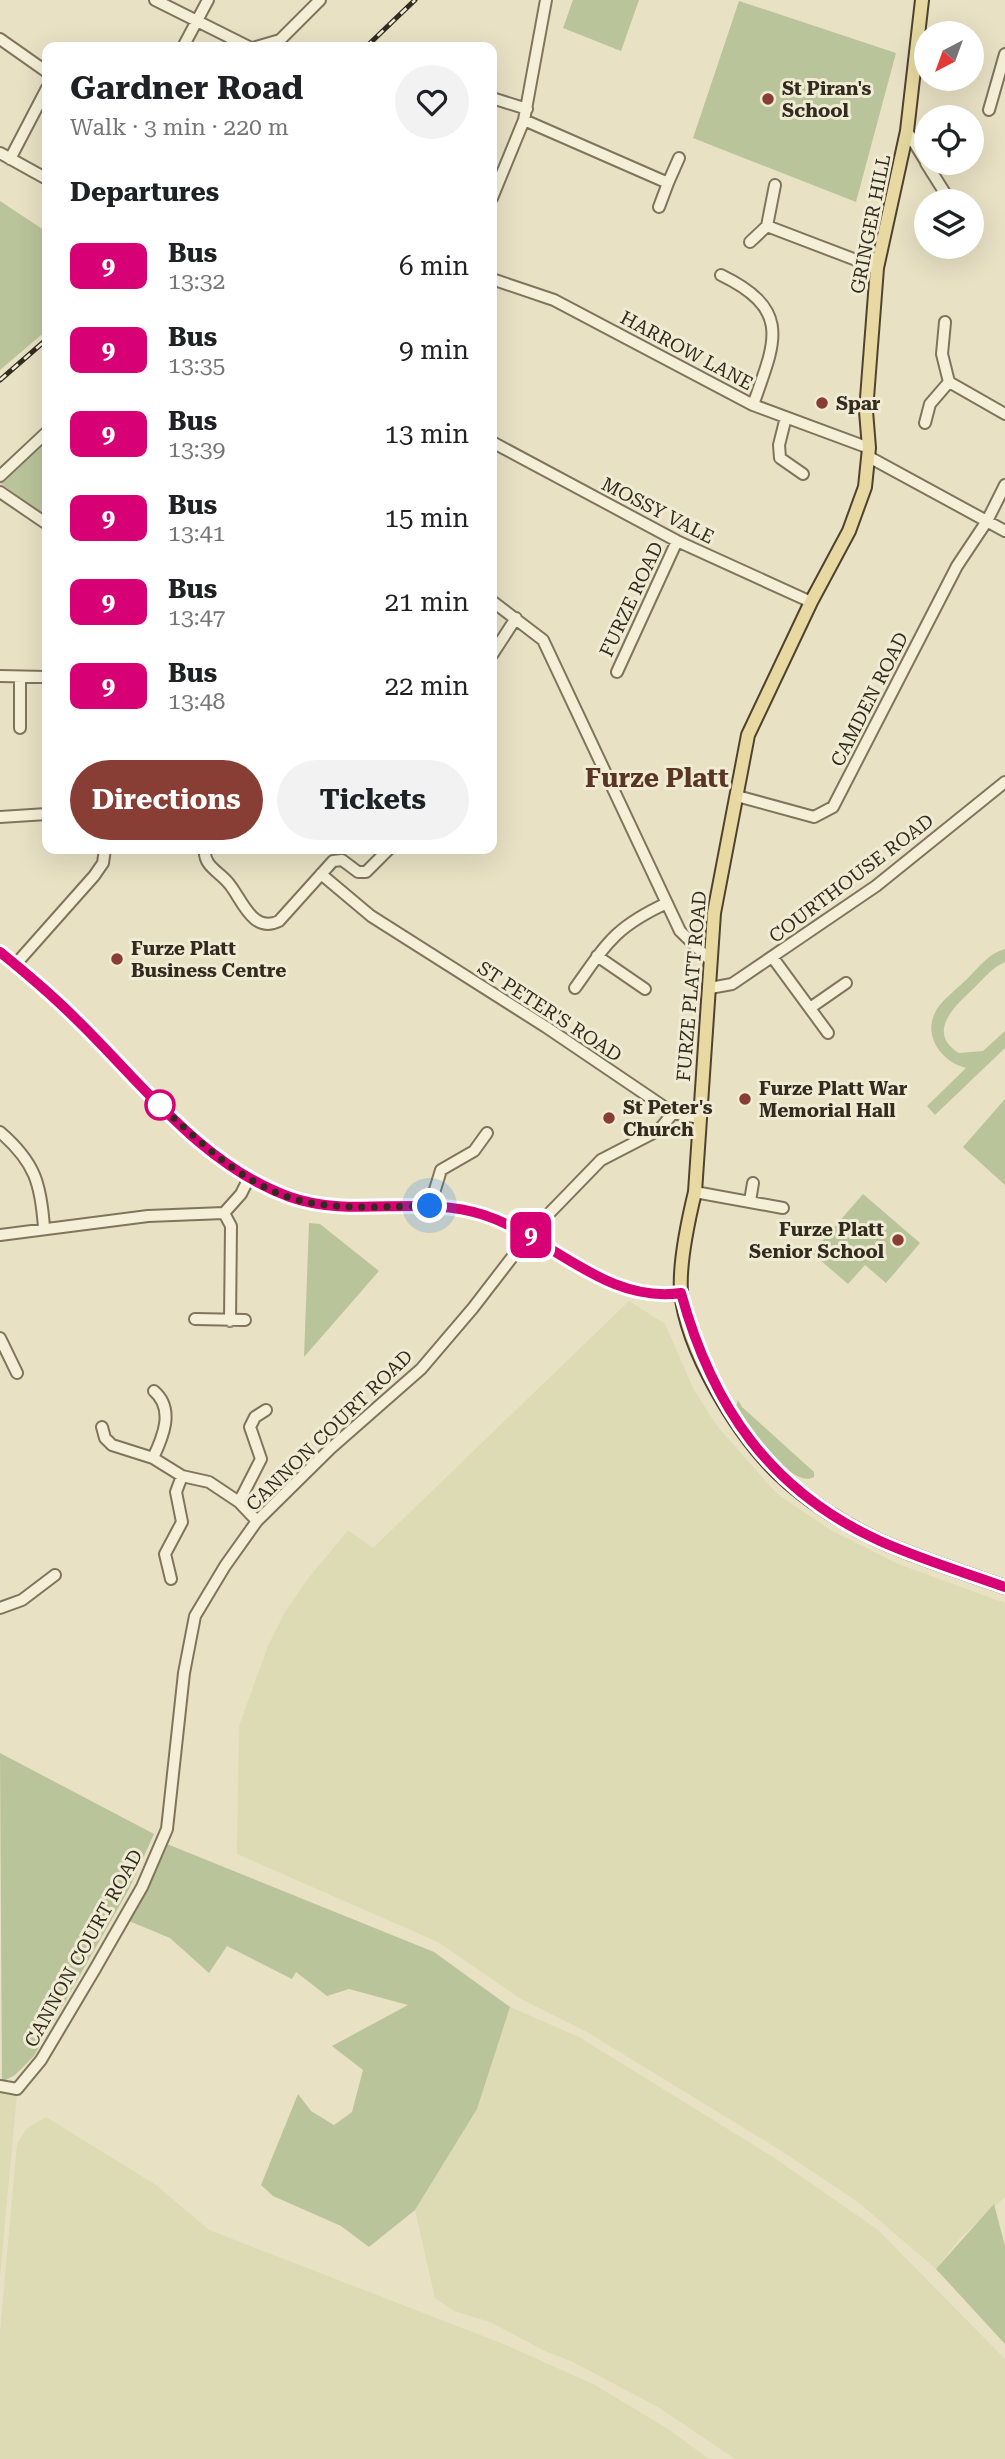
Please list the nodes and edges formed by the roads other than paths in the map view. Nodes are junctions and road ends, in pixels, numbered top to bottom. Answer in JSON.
{"nodes":[{"id":1,"x":155,"y":0,"type":"edge"},
{"id":2,"x":208,"y":0,"type":"edge"},
{"id":3,"x":320,"y":0,"type":"edge"},
{"id":4,"x":546,"y":0,"type":"edge"},
{"id":5,"x":922,"y":0,"type":"edge"},
{"id":6,"x":196,"y":22,"type":"junction"},
{"id":7,"x":0,"y":39,"type":"edge"},
{"id":8,"x":186,"y":42,"type":"edge"},
{"id":9,"x":238,"y":42,"type":"edge"},
{"id":10,"x":273,"y":42,"type":"edge"},
{"id":11,"x":1005,"y":54,"type":"edge"},
{"id":12,"x":42,"y":68,"type":"edge"},
{"id":13,"x":42,"y":96,"type":"edge"},
{"id":14,"x":497,"y":101,"type":"edge"},
{"id":15,"x":988,"y":103,"type":"dead end"},
{"id":16,"x":525,"y":115,"type":"junction"},
{"id":17,"x":907,"y":131,"type":"junction"},
{"id":18,"x":914,"y":142,"type":"edge"},
{"id":19,"x":5,"y":156,"type":"edge"},
{"id":20,"x":679,"y":158,"type":"dead end"},
{"id":21,"x":42,"y":176,"type":"edge"},
{"id":22,"x":668,"y":183,"type":"junction"},
{"id":23,"x":497,"y":185,"type":"edge"},
{"id":24,"x":775,"y":186,"type":"dead end"},
{"id":25,"x":659,"y":207,"type":"dead end"},
{"id":26,"x":767,"y":226,"type":"junction"},
{"id":27,"x":750,"y":242,"type":"dead end"},
{"id":28,"x":877,"y":268,"type":"junction"},
{"id":29,"x":721,"y":275,"type":"dead end"},
{"id":30,"x":497,"y":281,"type":"edge"},
{"id":31,"x":945,"y":322,"type":"dead end"},
{"id":32,"x":949,"y":382,"type":"junction"},
{"id":33,"x":753,"y":405,"type":"junction"},
{"id":34,"x":1005,"y":414,"type":"edge"},
{"id":35,"x":786,"y":417,"type":"junction"},
{"id":36,"x":925,"y":423,"type":"dead end"},
{"id":37,"x":42,"y":437,"type":"edge"},
{"id":38,"x":497,"y":445,"type":"edge"},
{"id":39,"x":869,"y":452,"type":"junction"},
{"id":40,"x":803,"y":474,"type":"dead end"},
{"id":41,"x":0,"y":476,"type":"edge"},
{"id":42,"x":1005,"y":485,"type":"edge"},
{"id":43,"x":0,"y":492,"type":"edge"},
{"id":44,"x":42,"y":521,"type":"edge"},
{"id":45,"x":987,"y":521,"type":"junction"},
{"id":46,"x":1005,"y":531,"type":"edge"},
{"id":47,"x":677,"y":541,"type":"junction"},
{"id":48,"x":811,"y":602,"type":"junction"},
{"id":49,"x":497,"y":605,"type":"edge"},
{"id":50,"x":516,"y":618,"type":"junction"},
{"id":51,"x":497,"y":646,"type":"edge"},
{"id":52,"x":617,"y":672,"type":"dead end"},
{"id":53,"x":0,"y":676,"type":"edge"},
{"id":54,"x":20,"y":677,"type":"junction"},
{"id":55,"x":42,"y":677,"type":"edge"},
{"id":56,"x":20,"y":728,"type":"dead end"},
{"id":57,"x":1005,"y":782,"type":"edge"},
{"id":58,"x":737,"y":796,"type":"junction"},
{"id":59,"x":42,"y":814,"type":"edge"},
{"id":60,"x":0,"y":817,"type":"edge"},
{"id":61,"x":104,"y":854,"type":"edge"},
{"id":62,"x":205,"y":854,"type":"edge"},
{"id":63,"x":336,"y":854,"type":"edge"},
{"id":64,"x":384,"y":854,"type":"edge"},
{"id":65,"x":321,"y":873,"type":"junction"},
{"id":66,"x":667,"y":903,"type":"junction"},
{"id":67,"x":0,"y":952,"type":"edge"},
{"id":68,"x":597,"y":956,"type":"junction"},
{"id":69,"x":773,"y":958,"type":"junction"},
{"id":70,"x":711,"y":961,"type":"junction"},
{"id":71,"x":15,"y":965,"type":"junction"},
{"id":72,"x":846,"y":983,"type":"dead end"},
{"id":73,"x":575,"y":988,"type":"dead end"},
{"id":74,"x":710,"y":988,"type":"junction"},
{"id":75,"x":645,"y":989,"type":"dead end"},
{"id":76,"x":810,"y":1008,"type":"junction"},
{"id":77,"x":828,"y":1032,"type":"dead end"},
{"id":78,"x":673,"y":1113,"type":"junction"},
{"id":79,"x":700,"y":1118,"type":"junction"},
{"id":80,"x":0,"y":1132,"type":"edge"},
{"id":81,"x":487,"y":1133,"type":"dead end"},
{"id":82,"x":249,"y":1178,"type":"junction"},
{"id":83,"x":753,"y":1183,"type":"dead end"},
{"id":84,"x":695,"y":1192,"type":"junction"},
{"id":85,"x":750,"y":1201,"type":"junction"},
{"id":86,"x":430,"y":1206,"type":"junction"},
{"id":87,"x":783,"y":1208,"type":"dead end"},
{"id":88,"x":224,"y":1213,"type":"junction"},
{"id":89,"x":44,"y":1228,"type":"junction"},
{"id":90,"x":533,"y":1231,"type":"junction"},
{"id":91,"x":0,"y":1236,"type":"edge"},
{"id":92,"x":681,"y":1293,"type":"junction"},
{"id":93,"x":195,"y":1320,"type":"dead end"},
{"id":94,"x":245,"y":1320,"type":"dead end"},
{"id":95,"x":230,"y":1321,"type":"junction"},
{"id":96,"x":0,"y":1338,"type":"edge"},
{"id":97,"x":17,"y":1373,"type":"dead end"},
{"id":98,"x":154,"y":1391,"type":"dead end"},
{"id":99,"x":266,"y":1410,"type":"dead end"},
{"id":100,"x":102,"y":1427,"type":"dead end"},
{"id":101,"x":153,"y":1458,"type":"junction"},
{"id":102,"x":181,"y":1476,"type":"junction"},
{"id":103,"x":239,"y":1502,"type":"junction"},
{"id":104,"x":257,"y":1521,"type":"junction"},
{"id":105,"x":55,"y":1575,"type":"dead end"},
{"id":106,"x":171,"y":1579,"type":"dead end"},
{"id":107,"x":1005,"y":1587,"type":"edge"},
{"id":108,"x":0,"y":1608,"type":"edge"},
{"id":109,"x":0,"y":2086,"type":"edge"}],
"edges":[{"from":1,"to":6,"type":"street"},
{"from":2,"to":6,"type":"street"},
{"from":3,"to":10,"type":"street"},
{"from":4,"to":16,"type":"street"},
{"from":5,"to":17,"type":"main road","name":"GRINGER HILL"},
{"from":6,"to":8,"type":"street"},
{"from":6,"to":9,"type":"street"},
{"from":7,"to":12,"type":"street"},
{"from":11,"to":15,"type":"street"},
{"from":13,"to":19,"type":"street"},
{"from":14,"to":16,"type":"street"},
{"from":16,"to":22,"type":"street"},
{"from":16,"to":23,"type":"street"},
{"from":17,"to":18,"type":"street"},
{"from":17,"to":28,"type":"main road","name":"GRINGER HILL"},
{"from":19,"to":21,"type":"street"},
{"from":20,"to":22,"type":"street"},
{"from":22,"to":25,"type":"street"},
{"from":24,"to":26,"type":"street"},
{"from":26,"to":27,"type":"street"},
{"from":26,"to":28,"type":"street"},
{"from":28,"to":39,"type":"main road","name":"GRINGER HILL"},
{"from":29,"to":33,"type":"street"},
{"from":30,"to":33,"type":"street","name":"HARROW LANE"},
{"from":31,"to":32,"type":"street"},
{"from":32,"to":34,"type":"street"},
{"from":32,"to":36,"type":"street"},
{"from":33,"to":35,"type":"street","name":"HARROW LANE"},
{"from":35,"to":39,"type":"street","name":"HARROW LANE"},
{"from":35,"to":40,"type":"street"},
{"from":37,"to":41,"type":"street"},
{"from":38,"to":47,"type":"street","name":"MOSSY VALE"},
{"from":39,"to":45,"type":"street","name":"HARROW LANE"},
{"from":39,"to":48,"type":"main road","name":"FURZE PLATT ROAD"},
{"from":42,"to":45,"type":"street","name":"CAMDEN ROAD"},
{"from":43,"to":44,"type":"street"},
{"from":45,"to":46,"type":"street","name":"HARROW LANE"},
{"from":45,"to":58,"type":"street","name":"CAMDEN ROAD"},
{"from":47,"to":48,"type":"street","name":"MOSSY VALE"},
{"from":47,"to":52,"type":"street","name":"FURZE ROAD"},
{"from":48,"to":58,"type":"main road","name":"FURZE PLATT ROAD"},
{"from":49,"to":50,"type":"street"},
{"from":50,"to":51,"type":"street"},
{"from":50,"to":66,"type":"street"},
{"from":53,"to":54,"type":"street"},
{"from":54,"to":55,"type":"street"},
{"from":54,"to":56,"type":"street"},
{"from":57,"to":69,"type":"street","name":"COURTHOUSE ROAD"},
{"from":58,"to":70,"type":"main road","name":"FURZE PLATT ROAD"},
{"from":59,"to":60,"type":"street"},
{"from":61,"to":71,"type":"street"},
{"from":62,"to":65,"type":"street"},
{"from":63,"to":64,"type":"street"},
{"from":63,"to":65,"type":"street"},
{"from":65,"to":78,"type":"street","name":"ST PETER'S ROAD"},
{"from":66,"to":68,"type":"street"},
{"from":66,"to":70,"type":"street"},
{"from":67,"to":71,"type":"street"},
{"from":68,"to":73,"type":"street"},
{"from":68,"to":75,"type":"street"},
{"from":69,"to":74,"type":"street","name":"COURTHOUSE ROAD"},
{"from":69,"to":76,"type":"street"},
{"from":70,"to":74,"type":"main road","name":"FURZE PLATT ROAD"},
{"from":71,"to":82,"type":"street"},
{"from":72,"to":76,"type":"street"},
{"from":74,"to":79,"type":"main road","name":"FURZE PLATT ROAD"},
{"from":76,"to":77,"type":"street"},
{"from":78,"to":79,"type":"street","name":"ST PETER'S ROAD"},
{"from":78,"to":90,"type":"street","name":"CANNON COURT ROAD"},
{"from":79,"to":84,"type":"main road","name":"FURZE PLATT ROAD"},
{"from":80,"to":89,"type":"street"},
{"from":81,"to":86,"type":"street"},
{"from":82,"to":86,"type":"street"},
{"from":82,"to":88,"type":"street"},
{"from":83,"to":85,"type":"street"},
{"from":84,"to":85,"type":"street"},
{"from":84,"to":92,"type":"main road","name":"FURZE PLATT ROAD"},
{"from":85,"to":87,"type":"street"},
{"from":86,"to":90,"type":"street"},
{"from":88,"to":89,"type":"street"},
{"from":88,"to":95,"type":"street"},
{"from":89,"to":91,"type":"street"},
{"from":90,"to":92,"type":"street"},
{"from":90,"to":104,"type":"street","name":"CANNON COURT ROAD"},
{"from":92,"to":107,"type":"main road","name":"FURZE PLATT ROAD"},
{"from":93,"to":95,"type":"street"},
{"from":94,"to":95,"type":"street"},
{"from":96,"to":97,"type":"street"},
{"from":98,"to":101,"type":"street"},
{"from":99,"to":103,"type":"street"},
{"from":100,"to":101,"type":"street"},
{"from":101,"to":102,"type":"street"},
{"from":102,"to":103,"type":"street"},
{"from":102,"to":106,"type":"street"},
{"from":103,"to":104,"type":"street"},
{"from":104,"to":109,"type":"street","name":"CANNON COURT ROAD"},
{"from":105,"to":108,"type":"street"}]}
